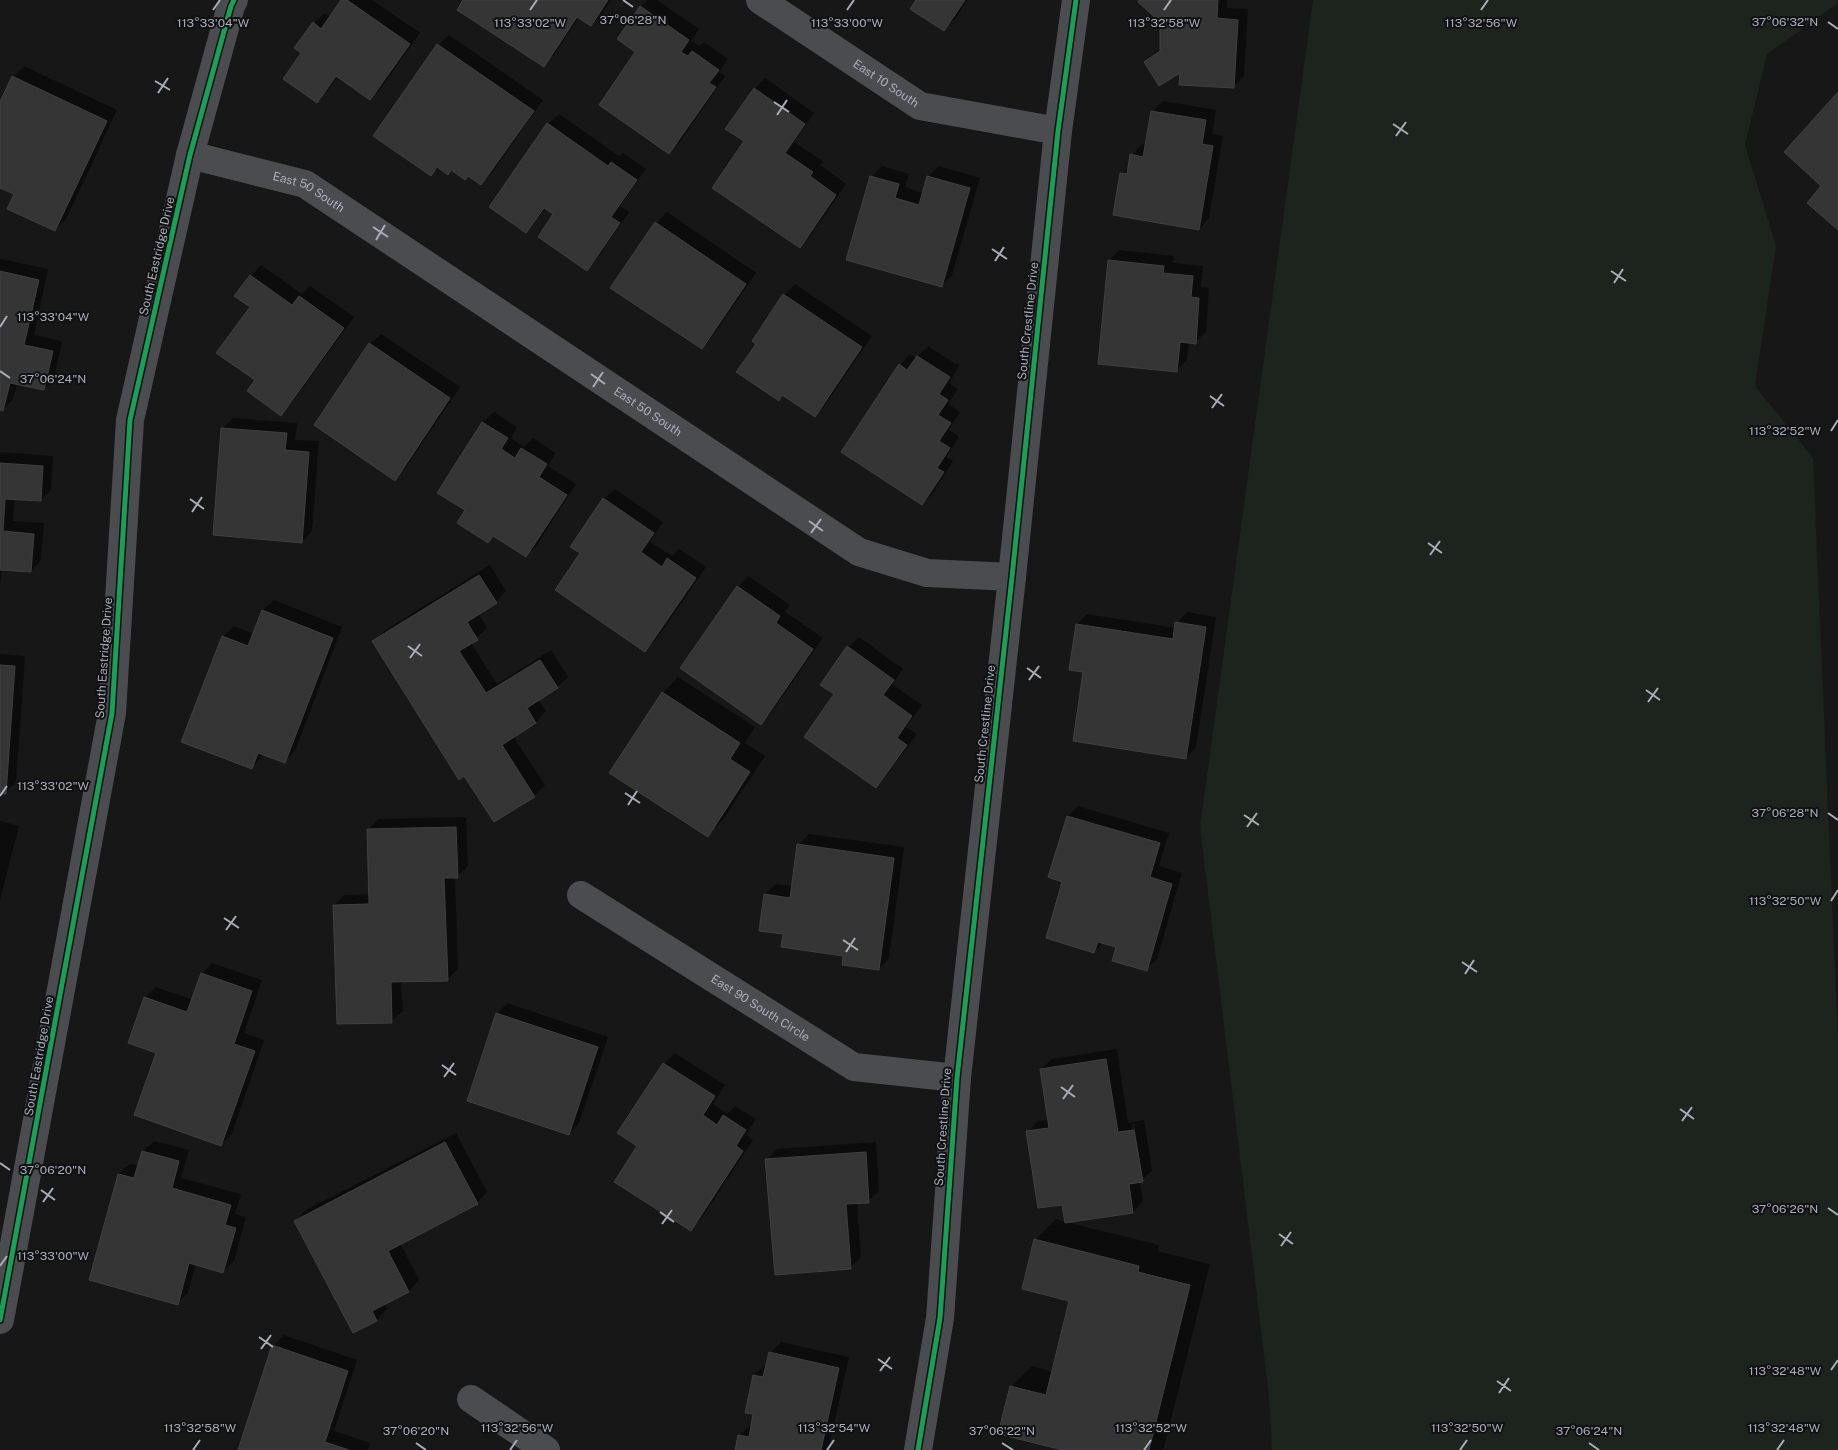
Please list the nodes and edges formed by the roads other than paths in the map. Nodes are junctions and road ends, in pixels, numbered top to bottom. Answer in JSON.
{"nodes":[{"id":1,"x":234,"y":0,"type":"edge"},
{"id":2,"x":760,"y":0,"type":"edge"},
{"id":3,"x":1076,"y":0,"type":"edge"},
{"id":4,"x":1058,"y":131,"type":"junction"},
{"id":5,"x":190,"y":155,"type":"junction"},
{"id":6,"x":1012,"y":577,"type":"junction"},
{"id":7,"x":581,"y":895,"type":"dead end"},
{"id":8,"x":956,"y":1078,"type":"junction"},
{"id":9,"x":0,"y":1320,"type":"edge"},
{"id":10,"x":471,"y":1400,"type":"dead end"},
{"id":11,"x":546,"y":1450,"type":"edge"},
{"id":12,"x":918,"y":1450,"type":"edge"}],
"edges":[{"from":1,"to":5,"type":"street","name":"South Eastridge Drive"},
{"from":2,"to":4,"type":"street","name":"East 10 South"},
{"from":3,"to":4,"type":"street","name":"South Crestline Drive"},
{"from":4,"to":6,"type":"street","name":"South Crestline Drive"},
{"from":5,"to":6,"type":"street","name":"East 50 South"},
{"from":5,"to":9,"type":"street","name":"South Eastridge Drive"},
{"from":6,"to":8,"type":"street","name":"South Crestline Drive"},
{"from":7,"to":8,"type":"street","name":"East 90 South Circle"},
{"from":8,"to":12,"type":"street","name":"South Crestline Drive"},
{"from":10,"to":11,"type":"street"}]}
